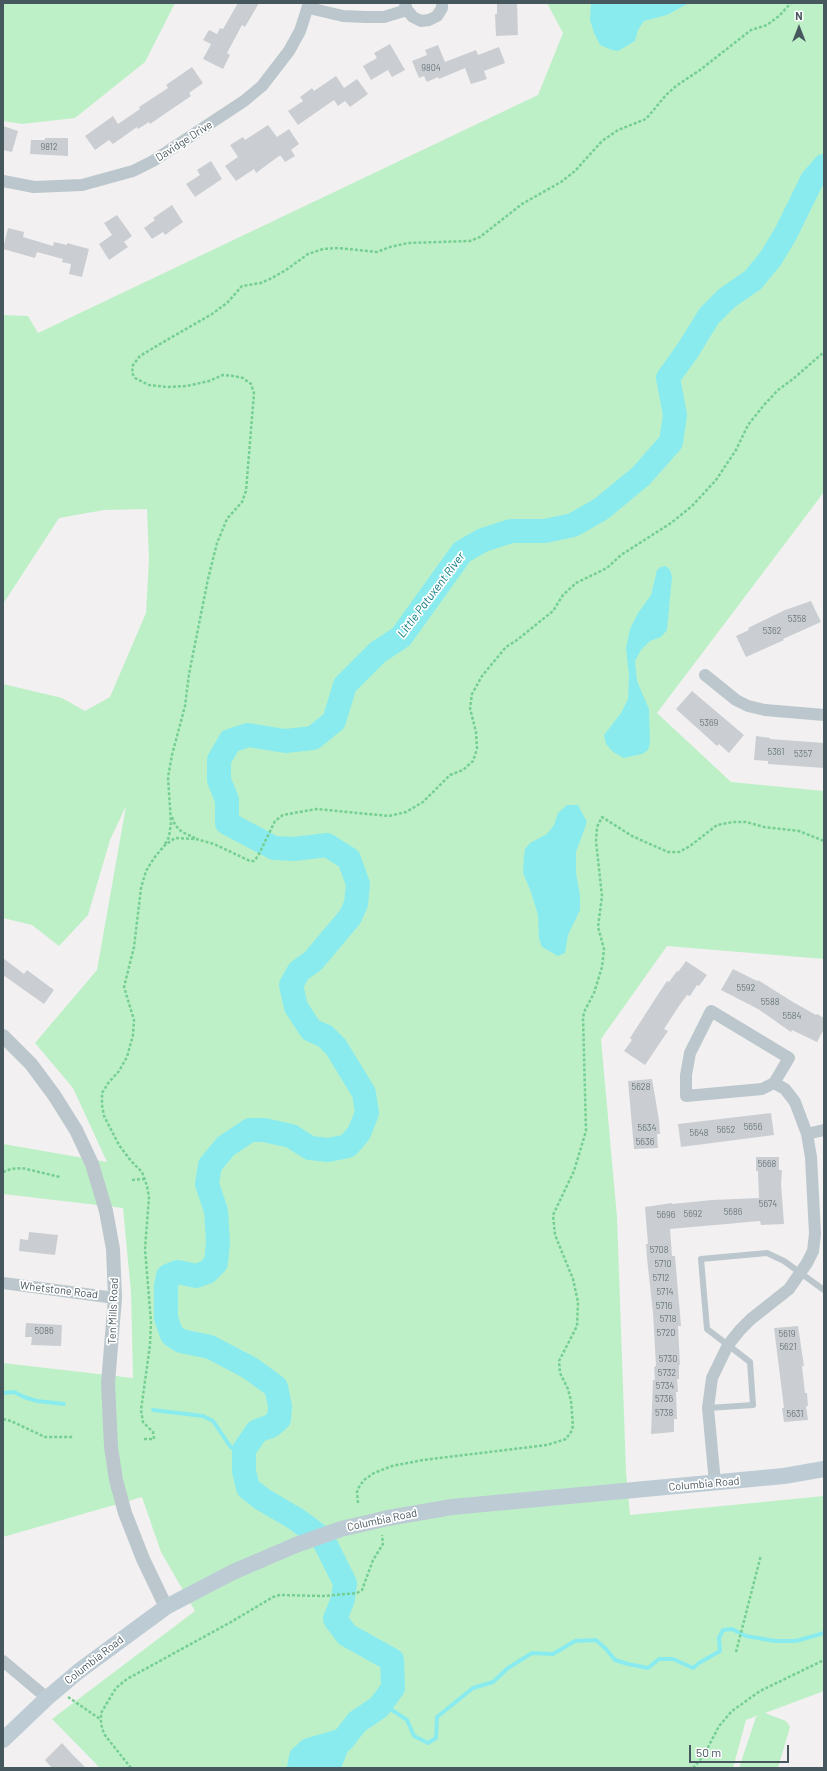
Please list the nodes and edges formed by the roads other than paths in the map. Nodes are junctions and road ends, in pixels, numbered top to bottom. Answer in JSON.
{"nodes":[{"id":1,"x":442,"y":3,"type":"edge"},
{"id":2,"x":309,"y":6,"type":"edge"},
{"id":3,"x":406,"y":7,"type":"edge"},
{"id":4,"x":3,"y":181,"type":"edge"},
{"id":5,"x":705,"y":675,"type":"dead end"},
{"id":6,"x":824,"y":715,"type":"edge"},
{"id":7,"x":3,"y":1036,"type":"edge"},
{"id":8,"x":774,"y":1083,"type":"junction"},
{"id":9,"x":824,"y":1130,"type":"edge"},
{"id":10,"x":807,"y":1134,"type":"junction"},
{"id":11,"x":800,"y":1274,"type":"junction"},
{"id":12,"x":3,"y":1283,"type":"edge"},
{"id":13,"x":824,"y":1290,"type":"edge"},
{"id":14,"x":116,"y":1298,"type":"junction"},
{"id":15,"x":728,"y":1345,"type":"junction"},
{"id":16,"x":708,"y":1408,"type":"junction"},
{"id":17,"x":824,"y":1469,"type":"edge"},
{"id":18,"x":715,"y":1483,"type":"junction"},
{"id":19,"x":166,"y":1607,"type":"junction"},
{"id":20,"x":3,"y":1661,"type":"edge"},
{"id":21,"x":52,"y":1694,"type":"junction"},
{"id":22,"x":3,"y":1740,"type":"edge"}],
"edges":[{"from":1,"to":3,"type":"street"},
{"from":2,"to":3,"type":"street"},
{"from":2,"to":4,"type":"street","name":"Davidge Drive"},
{"from":5,"to":6,"type":"street"},
{"from":7,"to":14,"type":"street","name":"Ten Mills Road"},
{"from":8,"to":8,"type":"street"},
{"from":8,"to":10,"type":"street"},
{"from":9,"to":10,"type":"street"},
{"from":10,"to":11,"type":"street"},
{"from":11,"to":13,"type":"lane"},
{"from":11,"to":15,"type":"street"},
{"from":11,"to":15,"type":"lane"},
{"from":12,"to":14,"type":"street","name":"Whetstone Road"},
{"from":14,"to":19,"type":"street","name":"Ten Mills Road"},
{"from":15,"to":16,"type":"street"},
{"from":15,"to":16,"type":"lane"},
{"from":16,"to":18,"type":"street"},
{"from":17,"to":18,"type":"main road","name":"Columbia Road"},
{"from":18,"to":19,"type":"main road","name":"Columbia Road","bridge":true},
{"from":19,"to":21,"type":"main road","name":"Columbia Road"},
{"from":20,"to":21,"type":"street"},
{"from":21,"to":22,"type":"main road","name":"Columbia Road"}]}
